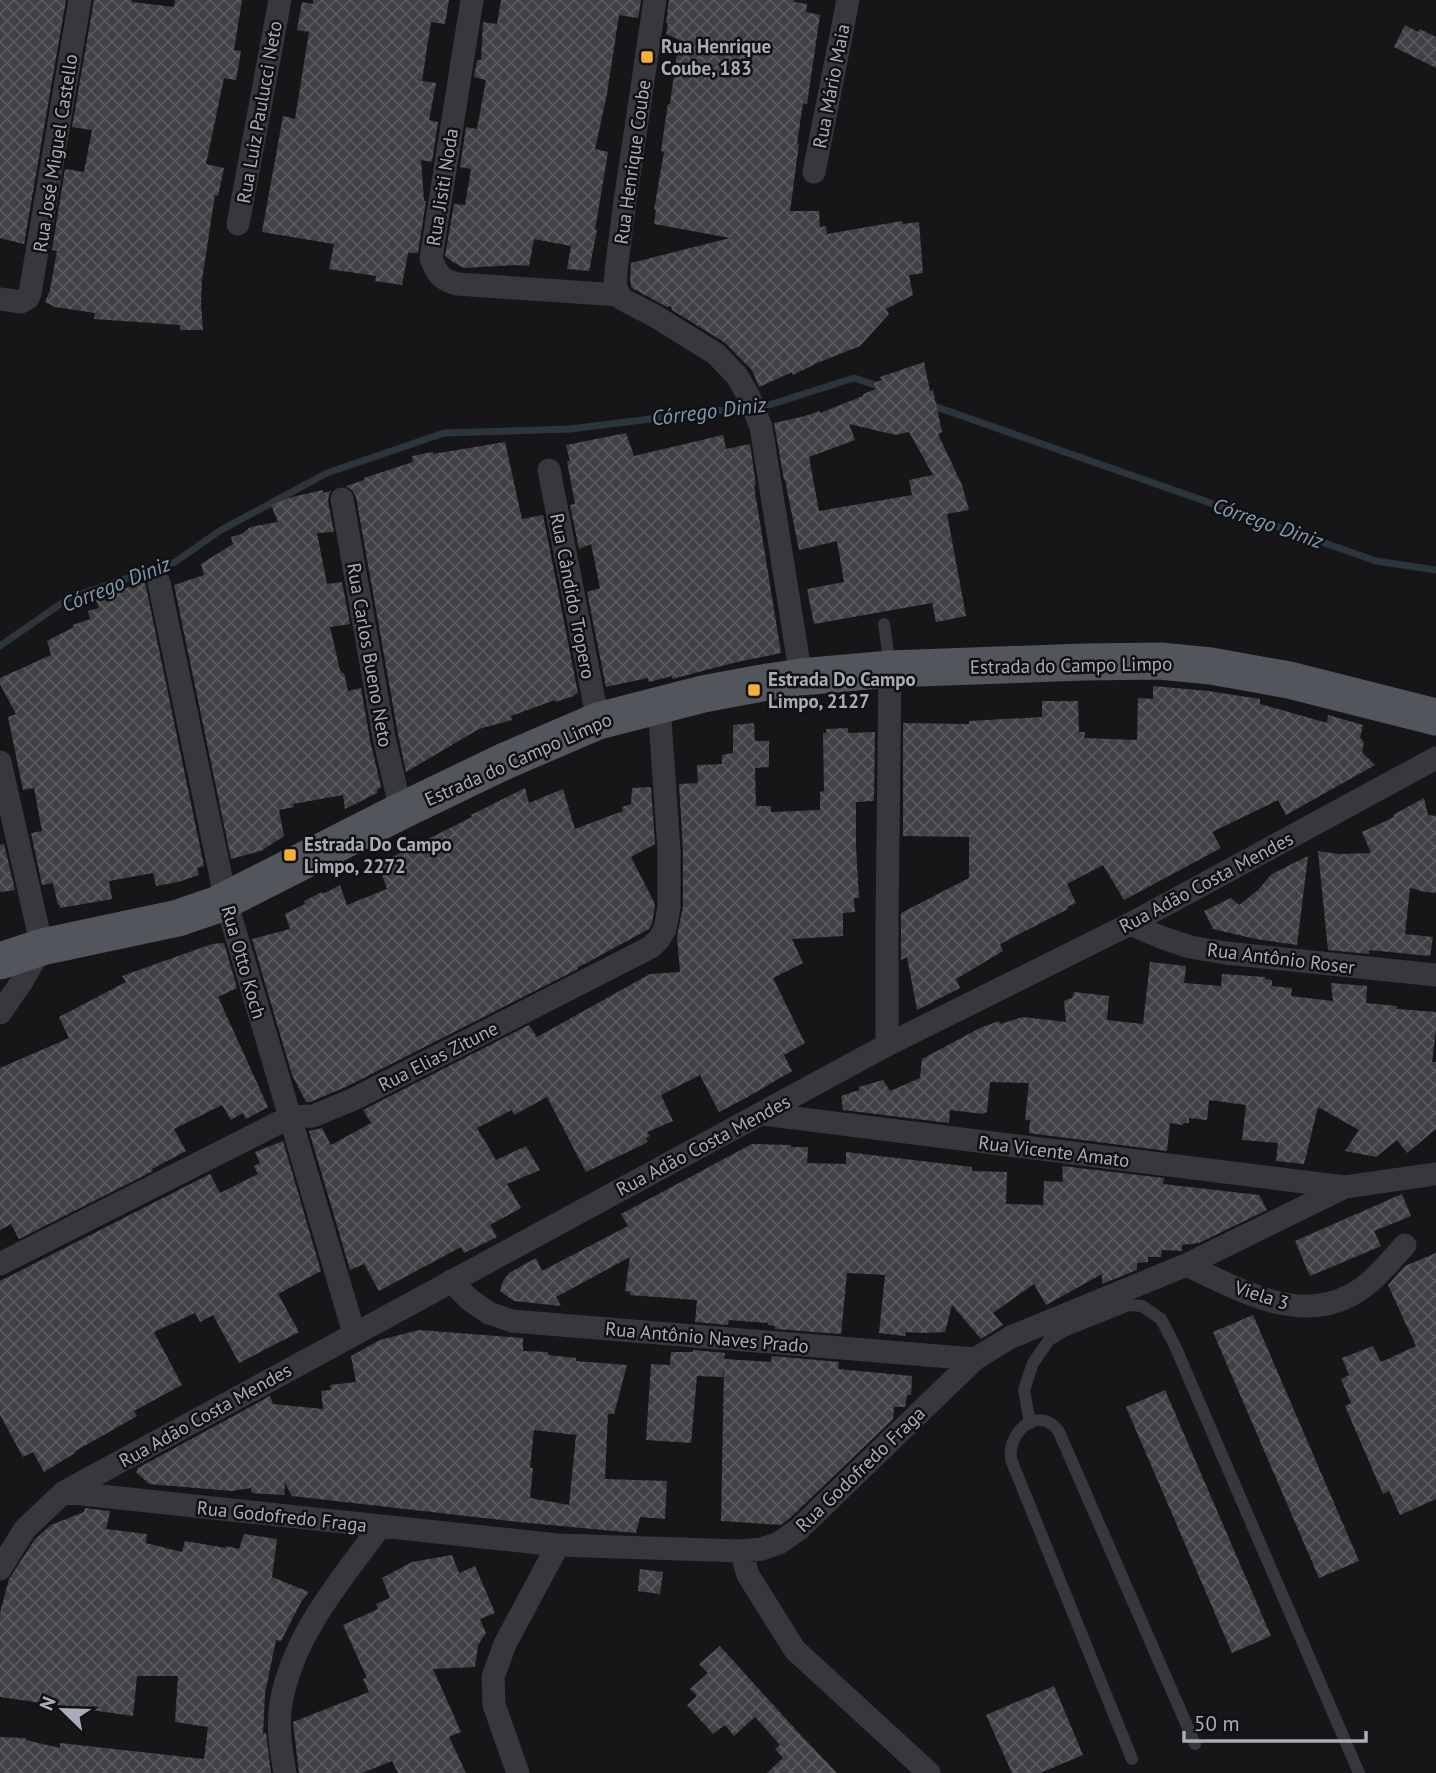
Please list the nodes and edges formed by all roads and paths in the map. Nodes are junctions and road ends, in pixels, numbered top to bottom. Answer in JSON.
{"nodes":[{"id":1,"x":80,"y":0,"type":"edge"},
{"id":2,"x":280,"y":0,"type":"edge"},
{"id":3,"x":472,"y":0,"type":"edge"},
{"id":4,"x":655,"y":0,"type":"edge"},
{"id":5,"x":848,"y":0,"type":"edge"},
{"id":6,"x":814,"y":172,"type":"dead end"},
{"id":7,"x":238,"y":225,"type":"dead end"},
{"id":8,"x":617,"y":289,"type":"junction"},
{"id":9,"x":10,"y":301,"type":"edge"},
{"id":10,"x":549,"y":470,"type":"dead end"},
{"id":11,"x":342,"y":499,"type":"dead end"},
{"id":12,"x":159,"y":583,"type":"dead end"},
{"id":13,"x":884,"y":624,"type":"dead end"},
{"id":14,"x":890,"y":669,"type":"junction"},
{"id":15,"x":801,"y":677,"type":"junction"},
{"id":16,"x":659,"y":705,"type":"junction"},
{"id":17,"x":1436,"y":717,"type":"edge"},
{"id":18,"x":598,"y":721,"type":"junction"},
{"id":19,"x":1436,"y":758,"type":"edge"},
{"id":20,"x":0,"y":762,"type":"edge"},
{"id":21,"x":401,"y":811,"type":"junction"},
{"id":22,"x":226,"y":901,"type":"junction"},
{"id":23,"x":1130,"y":924,"type":"junction"},
{"id":24,"x":42,"y":947,"type":"junction"},
{"id":25,"x":0,"y":961,"type":"edge"},
{"id":26,"x":1436,"y":975,"type":"edge"},
{"id":27,"x":0,"y":1013,"type":"edge"},
{"id":28,"x":887,"y":1045,"type":"junction"},
{"id":29,"x":762,"y":1114,"type":"junction"},
{"id":30,"x":290,"y":1117,"type":"junction"},
{"id":31,"x":1436,"y":1174,"type":"edge"},
{"id":32,"x":1345,"y":1187,"type":"junction"},
{"id":33,"x":1405,"y":1245,"type":"dead end"},
{"id":34,"x":0,"y":1264,"type":"edge"},
{"id":35,"x":1186,"y":1265,"type":"junction"},
{"id":36,"x":452,"y":1281,"type":"junction"},
{"id":37,"x":354,"y":1334,"type":"junction"},
{"id":38,"x":975,"y":1359,"type":"junction"},
{"id":39,"x":1030,"y":1423,"type":"junction"},
{"id":40,"x":64,"y":1492,"type":"junction"},
{"id":41,"x":380,"y":1527,"type":"junction"},
{"id":42,"x":558,"y":1545,"type":"junction"},
{"id":43,"x":741,"y":1551,"type":"junction"},
{"id":44,"x":0,"y":1569,"type":"edge"},
{"id":45,"x":1195,"y":1744,"type":"dead end"},
{"id":46,"x":1132,"y":1759,"type":"dead end"},
{"id":47,"x":285,"y":1773,"type":"edge"},
{"id":48,"x":518,"y":1773,"type":"edge"},
{"id":49,"x":929,"y":1773,"type":"edge"},
{"id":50,"x":1359,"y":1773,"type":"edge"}],
"edges":[{"from":1,"to":9,"type":"street","name":"Rua José Miguel Castello"},
{"from":2,"to":7,"type":"street","name":"Rua Luiz Paulucci Neto"},
{"from":3,"to":8,"type":"street","name":"Rua Jisiti Noda"},
{"from":4,"to":8,"type":"street","name":"Rua Henrique Coube"},
{"from":5,"to":6,"type":"street","name":"Rua Mário Maia"},
{"from":8,"to":15,"type":"street"},
{"from":10,"to":18,"type":"street","name":"Rua Cândido Tropero"},
{"from":11,"to":21,"type":"street","name":"Rua Carlos Bueno Neto"},
{"from":12,"to":22,"type":"street","name":"Rua Otto Koch"},
{"from":13,"to":14,"type":"lane"},
{"from":14,"to":15,"type":"main road","name":"Estrada do Campo Limpo"},
{"from":14,"to":17,"type":"main road","name":"Estrada do Campo Limpo"},
{"from":14,"to":28,"type":"street"},
{"from":15,"to":16,"type":"main road","name":"Estrada do Campo Limpo"},
{"from":16,"to":18,"type":"main road","name":"Estrada do Campo Limpo"},
{"from":16,"to":30,"type":"street","name":"Rua Elias Zitune"},
{"from":18,"to":21,"type":"main road","name":"Estrada do Campo Limpo"},
{"from":19,"to":23,"type":"street","name":"Rua Adão Costa Mendes"},
{"from":20,"to":24,"type":"street"},
{"from":21,"to":22,"type":"main road","name":"Estrada do Campo Limpo"},
{"from":22,"to":24,"type":"main road","name":"Estrada do Campo Limpo"},
{"from":22,"to":30,"type":"street","name":"Rua Otto Koch"},
{"from":23,"to":26,"type":"street","name":"Rua Antônio Roser"},
{"from":23,"to":28,"type":"street","name":"Rua Adão Costa Mendes"},
{"from":24,"to":25,"type":"main road","name":"Estrada do Campo Limpo"},
{"from":24,"to":27,"type":"street"},
{"from":28,"to":29,"type":"street","name":"Rua Adão Costa Mendes"},
{"from":29,"to":32,"type":"street","name":"Rua Vicente Amato"},
{"from":29,"to":36,"type":"street","name":"Rua Adão Costa Mendes"},
{"from":30,"to":34,"type":"street","name":"Rua Elias Zitune"},
{"from":30,"to":37,"type":"street","name":"Rua Otto Koch"},
{"from":31,"to":32,"type":"street","name":"Rua Godofredo Fraga"},
{"from":32,"to":35,"type":"street","name":"Rua Godofredo Fraga"},
{"from":33,"to":35,"type":"street","name":"Viela 3"},
{"from":35,"to":38,"type":"street","name":"Rua Godofredo Fraga"},
{"from":36,"to":37,"type":"street","name":"Rua Adão Costa Mendes"},
{"from":36,"to":38,"type":"street","name":"Rua Antônio Naves Prado"},
{"from":37,"to":40,"type":"street","name":"Rua Adão Costa Mendes"},
{"from":38,"to":43,"type":"street","name":"Rua Godofredo Fraga"},
{"from":39,"to":45,"type":"lane"},
{"from":39,"to":46,"type":"lane"},
{"from":39,"to":50,"type":"lane"},
{"from":40,"to":41,"type":"street","name":"Rua Godofredo Fraga"},
{"from":40,"to":44,"type":"street","name":"Rua Adão Costa Mendes"},
{"from":41,"to":42,"type":"street","name":"Rua Godofredo Fraga"},
{"from":41,"to":47,"type":"street"},
{"from":42,"to":43,"type":"street","name":"Rua Godofredo Fraga"},
{"from":42,"to":48,"type":"street"},
{"from":43,"to":49,"type":"street"}]}
